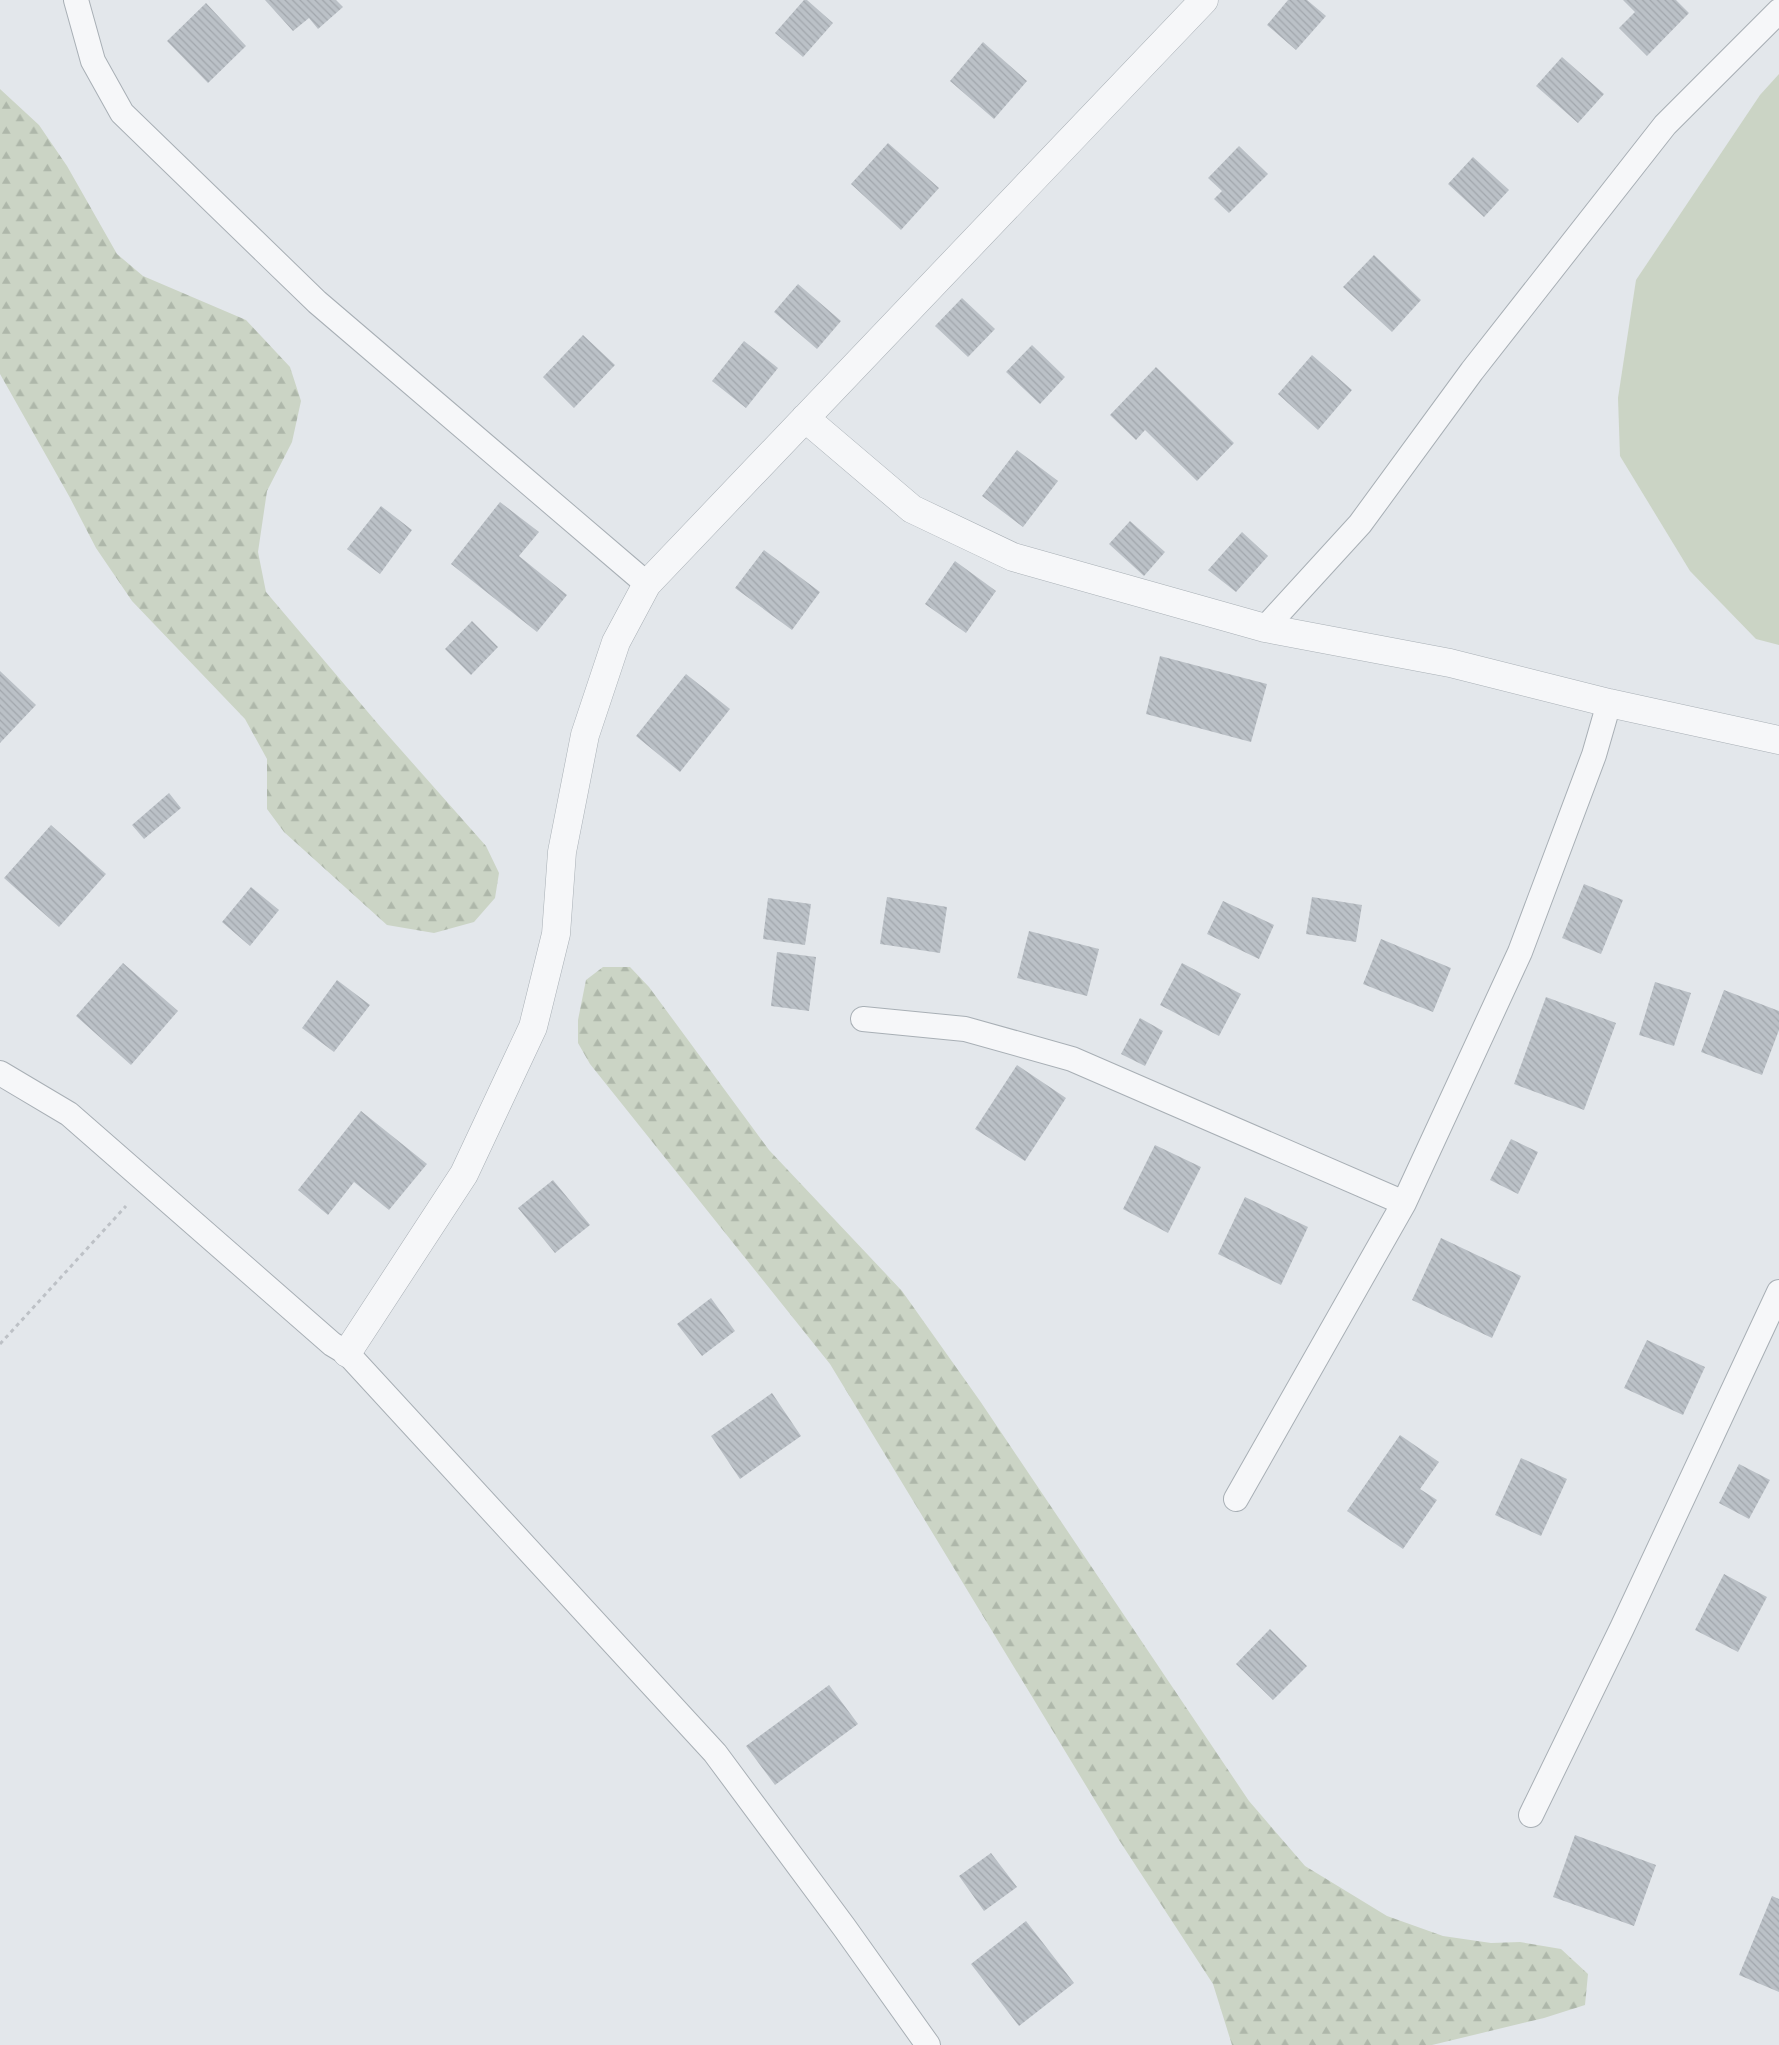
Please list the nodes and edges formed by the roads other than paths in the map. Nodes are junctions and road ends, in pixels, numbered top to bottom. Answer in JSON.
{"nodes":[{"id":1,"x":76,"y":0,"type":"edge"},
{"id":2,"x":1204,"y":0,"type":"edge"},
{"id":3,"x":1779,"y":11,"type":"edge"},
{"id":4,"x":805,"y":418,"type":"junction"},
{"id":5,"x":647,"y":584,"type":"junction"},
{"id":6,"x":1265,"y":628,"type":"junction"},
{"id":7,"x":1609,"y":703,"type":"junction"},
{"id":8,"x":1779,"y":740,"type":"edge"},
{"id":9,"x":862,"y":1019,"type":"dead end"},
{"id":10,"x":0,"y":1073,"type":"edge"},
{"id":11,"x":1404,"y":1203,"type":"junction"},
{"id":12,"x":1779,"y":1292,"type":"edge"},
{"id":13,"x":347,"y":1353,"type":"junction"},
{"id":14,"x":1236,"y":1499,"type":"dead end"},
{"id":15,"x":1531,"y":1815,"type":"dead end"},
{"id":16,"x":928,"y":2045,"type":"edge"}],
"edges":[{"from":1,"to":5,"type":"lane"},
{"from":2,"to":4,"type":"street"},
{"from":3,"to":6,"type":"lane"},
{"from":4,"to":5,"type":"street"},
{"from":4,"to":6,"type":"street"},
{"from":5,"to":13,"type":"street"},
{"from":6,"to":7,"type":"street"},
{"from":7,"to":8,"type":"street"},
{"from":7,"to":11,"type":"lane"},
{"from":9,"to":11,"type":"lane"},
{"from":10,"to":13,"type":"lane"},
{"from":11,"to":14,"type":"lane"},
{"from":12,"to":15,"type":"lane"},
{"from":13,"to":16,"type":"lane"}]}
